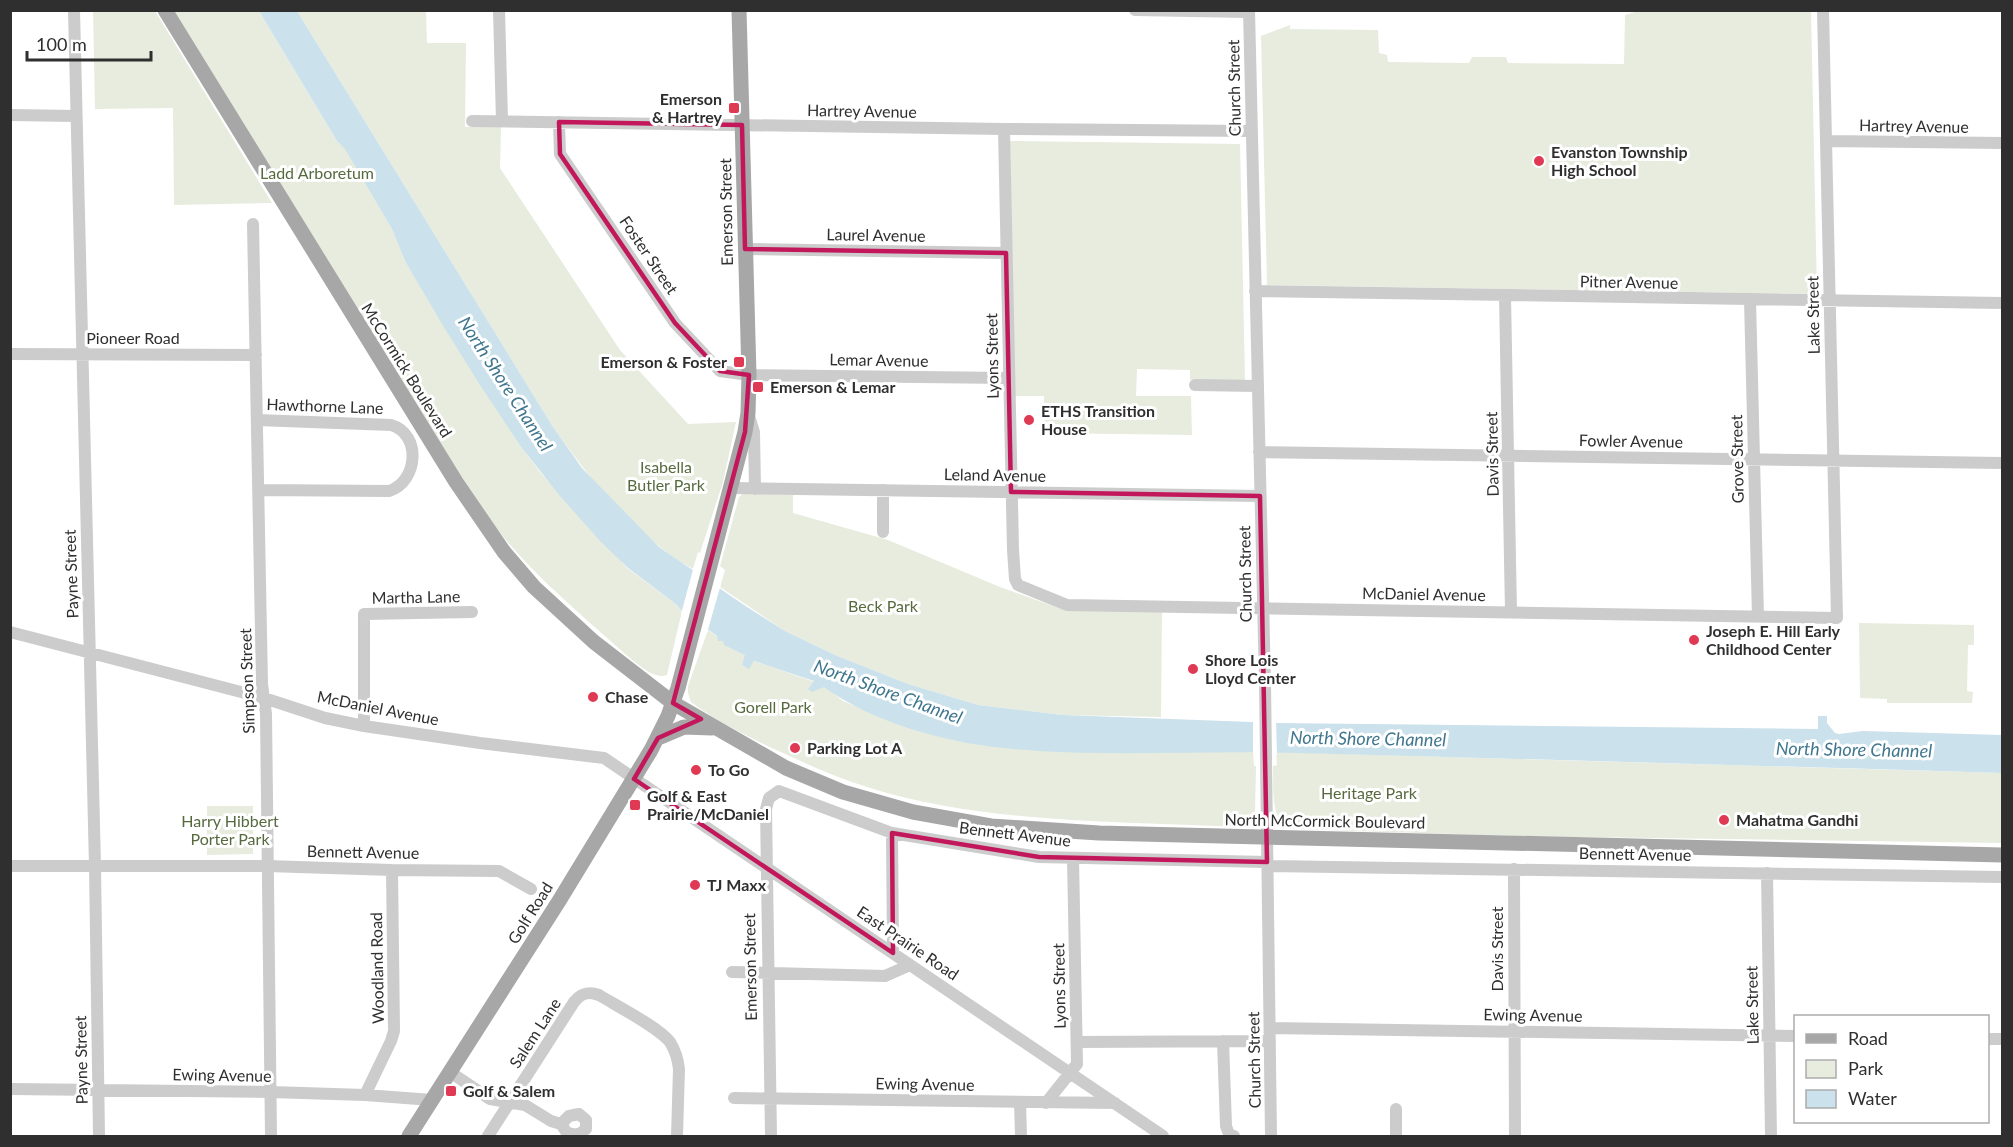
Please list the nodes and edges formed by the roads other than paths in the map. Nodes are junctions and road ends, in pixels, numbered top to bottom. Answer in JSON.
{"nodes":[{"id":1,"x":74,"y":10,"type":"edge"},
{"id":2,"x":165,"y":10,"type":"edge"},
{"id":3,"x":499,"y":10,"type":"edge"},
{"id":4,"x":739,"y":10,"type":"edge"},
{"id":5,"x":1135,"y":10,"type":"edge"},
{"id":6,"x":1823,"y":10,"type":"edge"},
{"id":7,"x":1249,"y":11,"type":"edge"},
{"id":8,"x":10,"y":115,"type":"edge"},
{"id":9,"x":76,"y":116,"type":"junction"},
{"id":10,"x":472,"y":121,"type":"dead end"},
{"id":11,"x":502,"y":121,"type":"junction"},
{"id":12,"x":560,"y":122,"type":"junction"},
{"id":13,"x":742,"y":125,"type":"junction"},
{"id":14,"x":1004,"y":129,"type":"junction"},
{"id":15,"x":1252,"y":131,"type":"junction"},
{"id":16,"x":1826,"y":141,"type":"junction"},
{"id":17,"x":2002,"y":143,"type":"edge"},
{"id":18,"x":253,"y":224,"type":"dead end"},
{"id":19,"x":745,"y":249,"type":"junction"},
{"id":20,"x":1006,"y":253,"type":"junction"},
{"id":21,"x":1255,"y":291,"type":"junction"},
{"id":22,"x":1505,"y":296,"type":"junction"},
{"id":23,"x":1750,"y":300,"type":"junction"},
{"id":24,"x":1830,"y":301,"type":"junction"},
{"id":25,"x":2002,"y":303,"type":"edge"},
{"id":26,"x":10,"y":354,"type":"edge"},
{"id":27,"x":82,"y":354,"type":"junction"},
{"id":28,"x":256,"y":355,"type":"junction"},
{"id":29,"x":749,"y":375,"type":"junction"},
{"id":30,"x":1009,"y":378,"type":"junction"},
{"id":31,"x":1195,"y":385,"type":"dead end"},
{"id":32,"x":1257,"y":386,"type":"junction"},
{"id":33,"x":748,"y":413,"type":"junction"},
{"id":34,"x":257,"y":420,"type":"junction"},
{"id":35,"x":1259,"y":452,"type":"junction"},
{"id":36,"x":1508,"y":455,"type":"junction"},
{"id":37,"x":1754,"y":459,"type":"junction"},
{"id":38,"x":1833,"y":460,"type":"junction"},
{"id":39,"x":2002,"y":463,"type":"edge"},
{"id":40,"x":730,"y":488,"type":"junction"},
{"id":41,"x":755,"y":489,"type":"junction"},
{"id":42,"x":258,"y":490,"type":"junction"},
{"id":43,"x":883,"y":490,"type":"junction"},
{"id":44,"x":1011,"y":492,"type":"junction"},
{"id":45,"x":1260,"y":496,"type":"junction"},
{"id":46,"x":883,"y":532,"type":"dead end"},
{"id":47,"x":1016,"y":582,"type":"joint"},
{"id":48,"x":1263,"y":608,"type":"junction"},
{"id":49,"x":472,"y":612,"type":"dead end"},
{"id":50,"x":1511,"y":612,"type":"junction"},
{"id":51,"x":1758,"y":616,"type":"junction"},
{"id":52,"x":1837,"y":618,"type":"joint"},
{"id":53,"x":10,"y":632,"type":"edge"},
{"id":54,"x":90,"y":653,"type":"junction"},
{"id":55,"x":264,"y":698,"type":"junction"},
{"id":56,"x":673,"y":703,"type":"junction"},
{"id":57,"x":364,"y":726,"type":"junction"},
{"id":58,"x":717,"y":728,"type":"junction"},
{"id":59,"x":658,"y":738,"type":"junction"},
{"id":60,"x":634,"y":779,"type":"junction"},
{"id":61,"x":769,"y":798,"type":"joint"},
{"id":62,"x":892,"y":833,"type":"junction"},
{"id":63,"x":1267,"y":838,"type":"junction"},
{"id":64,"x":2002,"y":855,"type":"edge"},
{"id":65,"x":1073,"y":858,"type":"junction"},
{"id":66,"x":1267,"y":864,"type":"junction"},
{"id":67,"x":10,"y":866,"type":"edge"},
{"id":68,"x":95,"y":866,"type":"junction"},
{"id":69,"x":267,"y":866,"type":"junction"},
{"id":70,"x":766,"y":867,"type":"junction"},
{"id":71,"x":1514,"y":869,"type":"junction"},
{"id":72,"x":392,"y":870,"type":"junction"},
{"id":73,"x":1767,"y":873,"type":"junction"},
{"id":74,"x":2002,"y":877,"type":"edge"},
{"id":75,"x":531,"y":889,"type":"dead end"},
{"id":76,"x":893,"y":953,"type":"junction"},
{"id":77,"x":910,"y":965,"type":"junction"},
{"id":78,"x":732,"y":972,"type":"dead end"},
{"id":79,"x":768,"y":974,"type":"junction"},
{"id":80,"x":1514,"y":1031,"type":"junction"},
{"id":81,"x":1270,"y":1034,"type":"junction"},
{"id":82,"x":1769,"y":1036,"type":"junction"},
{"id":83,"x":1794,"y":1036,"type":"edge"},
{"id":84,"x":1223,"y":1041,"type":"junction"},
{"id":85,"x":1077,"y":1042,"type":"junction"},
{"id":86,"x":450,"y":1072,"type":"junction"},
{"id":87,"x":1070,"y":1073,"type":"junction"},
{"id":88,"x":10,"y":1089,"type":"edge"},
{"id":89,"x":98,"y":1089,"type":"junction"},
{"id":90,"x":271,"y":1092,"type":"junction"},
{"id":91,"x":365,"y":1095,"type":"junction"},
{"id":92,"x":734,"y":1098,"type":"dead end"},
{"id":93,"x":770,"y":1098,"type":"junction"},
{"id":94,"x":432,"y":1100,"type":"junction"},
{"id":95,"x":510,"y":1102,"type":"junction"},
{"id":96,"x":1020,"y":1102,"type":"junction"},
{"id":97,"x":1046,"y":1103,"type":"junction"},
{"id":98,"x":1115,"y":1103,"type":"junction"},
{"id":99,"x":1396,"y":1108,"type":"dead end"},
{"id":100,"x":561,"y":1124,"type":"dead end"},
{"id":101,"x":99,"y":1137,"type":"edge"},
{"id":102,"x":271,"y":1137,"type":"edge"},
{"id":103,"x":409,"y":1137,"type":"edge"},
{"id":104,"x":488,"y":1137,"type":"edge"},
{"id":105,"x":677,"y":1137,"type":"edge"},
{"id":106,"x":771,"y":1137,"type":"edge"},
{"id":107,"x":1021,"y":1137,"type":"edge"},
{"id":108,"x":1163,"y":1137,"type":"edge"},
{"id":109,"x":1234,"y":1137,"type":"edge"},
{"id":110,"x":1271,"y":1137,"type":"edge"},
{"id":111,"x":1396,"y":1137,"type":"edge"},
{"id":112,"x":1515,"y":1137,"type":"edge"},
{"id":113,"x":1771,"y":1137,"type":"edge"}],
"edges":[{"from":1,"to":9,"type":"street","name":"Payne Street"},
{"from":2,"to":56,"type":"main road","name":"McCormick Boulevard"},
{"from":3,"to":11,"type":"street"},
{"from":4,"to":13,"type":"main road","name":"Emerson Street"},
{"from":5,"to":7,"type":"street"},
{"from":6,"to":16,"type":"street","name":"Lake Street"},
{"from":7,"to":15,"type":"street","name":"Church Street"},
{"from":8,"to":9,"type":"street"},
{"from":9,"to":27,"type":"street","name":"Payne Street"},
{"from":10,"to":11,"type":"street","name":"Hartrey Avenue"},
{"from":11,"to":12,"type":"street","name":"Hartrey Avenue"},
{"from":12,"to":13,"type":"street","name":"Hartrey Avenue"},
{"from":12,"to":29,"type":"street","name":"Foster Street"},
{"from":13,"to":14,"type":"street","name":"Hartrey Avenue"},
{"from":13,"to":19,"type":"main road","name":"Emerson Street"},
{"from":14,"to":15,"type":"street","name":"Hartrey Avenue"},
{"from":14,"to":20,"type":"street","name":"Lyons Street"},
{"from":15,"to":21,"type":"street","name":"Church Street"},
{"from":16,"to":17,"type":"street","name":"Hartrey Avenue"},
{"from":16,"to":24,"type":"street","name":"Lake Street"},
{"from":18,"to":28,"type":"street","name":"Simpson Street"},
{"from":19,"to":20,"type":"street","name":"Laurel Avenue"},
{"from":19,"to":29,"type":"main road","name":"Emerson Street"},
{"from":20,"to":30,"type":"street","name":"Lyons Street"},
{"from":21,"to":22,"type":"street","name":"Pitner Avenue"},
{"from":21,"to":32,"type":"street","name":"Church Street"},
{"from":22,"to":23,"type":"street","name":"Pitner Avenue"},
{"from":22,"to":36,"type":"street","name":"Davis Street"},
{"from":23,"to":24,"type":"street","name":"Pitner Avenue"},
{"from":23,"to":37,"type":"street","name":"Grove Street"},
{"from":24,"to":25,"type":"street","name":"Pitner Avenue"},
{"from":24,"to":38,"type":"street","name":"Lake Street"},
{"from":26,"to":27,"type":"street","name":"Pioneer Road"},
{"from":27,"to":28,"type":"street","name":"Pioneer Road"},
{"from":27,"to":54,"type":"street","name":"Payne Street"},
{"from":28,"to":34,"type":"street","name":"Simpson Street"},
{"from":29,"to":30,"type":"street","name":"Lemar Avenue"},
{"from":29,"to":33,"type":"main road","name":"Emerson Street"},
{"from":30,"to":44,"type":"street","name":"Lyons Street"},
{"from":31,"to":32,"type":"street"},
{"from":32,"to":35,"type":"street","name":"Church Street"},
{"from":33,"to":40,"type":"main road","name":"Emerson Street"},
{"from":33,"to":41,"type":"street","name":"Emerson Street"},
{"from":34,"to":42,"type":"street","name":"Simpson Street"},
{"from":34,"to":42,"type":"street","name":"Hawthorne Lane"},
{"from":35,"to":36,"type":"street","name":"Fowler Avenue"},
{"from":35,"to":45,"type":"street","name":"Church Street"},
{"from":36,"to":37,"type":"street","name":"Fowler Avenue"},
{"from":36,"to":50,"type":"street","name":"Davis Street"},
{"from":37,"to":38,"type":"street","name":"Fowler Avenue"},
{"from":37,"to":51,"type":"street","name":"Grove Street"},
{"from":38,"to":39,"type":"street","name":"Fowler Avenue"},
{"from":38,"to":52,"type":"street","name":"Lake Street"},
{"from":40,"to":41,"type":"street","name":"Leland Avenue"},
{"from":40,"to":56,"type":"main road","name":"Emerson Street"},
{"from":41,"to":43,"type":"street","name":"Leland Avenue"},
{"from":42,"to":55,"type":"street","name":"Simpson Street"},
{"from":43,"to":44,"type":"street","name":"Leland Avenue"},
{"from":43,"to":46,"type":"street"},
{"from":44,"to":45,"type":"street","name":"Leland Avenue"},
{"from":44,"to":47,"type":"street","name":"Lyons Street"},
{"from":45,"to":48,"type":"street","name":"Church Street"},
{"from":47,"to":48,"type":"street","name":"McDaniel Avenue"},
{"from":48,"to":50,"type":"street","name":"McDaniel Avenue"},
{"from":48,"to":63,"type":"street","name":"Church Street"},
{"from":49,"to":57,"type":"street","name":"Martha Lane"},
{"from":50,"to":51,"type":"street","name":"McDaniel Avenue"},
{"from":51,"to":52,"type":"street","name":"McDaniel Avenue"},
{"from":53,"to":54,"type":"street","name":"McDaniel Avenue"},
{"from":54,"to":55,"type":"street","name":"McDaniel Avenue"},
{"from":54,"to":68,"type":"street","name":"Payne Street"},
{"from":55,"to":57,"type":"street","name":"McDaniel Avenue"},
{"from":55,"to":69,"type":"street","name":"Simpson Street"},
{"from":56,"to":58,"type":"main road","name":"North McCormick Boulevard"},
{"from":56,"to":59,"type":"main road","name":"Golf Road"},
{"from":57,"to":60,"type":"street","name":"McDaniel Avenue"},
{"from":58,"to":59,"type":"main road"},
{"from":58,"to":63,"type":"main road","name":"North McCormick Boulevard"},
{"from":59,"to":60,"type":"main road","name":"Golf Road"},
{"from":60,"to":70,"type":"street","name":"East Prairie Road"},
{"from":60,"to":86,"type":"main road","name":"Golf Road"},
{"from":61,"to":62,"type":"street","name":"Bennett Avenue"},
{"from":61,"to":70,"type":"street","name":"Emerson Street"},
{"from":62,"to":65,"type":"street","name":"Bennett Avenue"},
{"from":62,"to":76,"type":"street"},
{"from":63,"to":64,"type":"main road","name":"North McCormick Boulevard"},
{"from":63,"to":66,"type":"street","name":"Church Street"},
{"from":65,"to":66,"type":"street","name":"Bennett Avenue"},
{"from":65,"to":85,"type":"street","name":"Lyons Street"},
{"from":66,"to":71,"type":"street","name":"Bennett Avenue"},
{"from":66,"to":81,"type":"street","name":"Church Street"},
{"from":67,"to":68,"type":"street","name":"Bennett Avenue"},
{"from":68,"to":69,"type":"street","name":"Bennett Avenue"},
{"from":68,"to":89,"type":"street","name":"Payne Street"},
{"from":69,"to":72,"type":"street","name":"Bennett Avenue"},
{"from":69,"to":90,"type":"street","name":"Simpson Street"},
{"from":70,"to":76,"type":"street","name":"East Prairie Road"},
{"from":70,"to":79,"type":"street","name":"Emerson Street"},
{"from":71,"to":73,"type":"street","name":"Bennett Avenue"},
{"from":71,"to":80,"type":"street","name":"Davis Street"},
{"from":72,"to":75,"type":"street","name":"Bennett Avenue"},
{"from":72,"to":91,"type":"street","name":"Woodland Road"},
{"from":73,"to":74,"type":"street","name":"Bennett Avenue"},
{"from":73,"to":82,"type":"street","name":"Lake Street"},
{"from":76,"to":77,"type":"street","name":"East Prairie Road"},
{"from":77,"to":79,"type":"street"},
{"from":77,"to":87,"type":"street","name":"East Prairie Road"},
{"from":78,"to":79,"type":"street"},
{"from":79,"to":93,"type":"street","name":"Emerson Street"},
{"from":80,"to":81,"type":"street","name":"Ewing Avenue"},
{"from":80,"to":82,"type":"street","name":"Ewing Avenue"},
{"from":80,"to":112,"type":"street","name":"Davis Street"},
{"from":81,"to":84,"type":"street","name":"Ewing Avenue"},
{"from":81,"to":110,"type":"street","name":"Church Street"},
{"from":82,"to":83,"type":"street","name":"Ewing Avenue"},
{"from":82,"to":113,"type":"street","name":"Lake Street"},
{"from":84,"to":85,"type":"street","name":"Ewing Avenue"},
{"from":84,"to":109,"type":"street"},
{"from":85,"to":87,"type":"street","name":"Lyons Street"},
{"from":86,"to":94,"type":"main road","name":"Golf Road"},
{"from":86,"to":95,"type":"street"},
{"from":87,"to":97,"type":"street","name":"Lyons Street"},
{"from":87,"to":98,"type":"street","name":"East Prairie Road"},
{"from":88,"to":89,"type":"street","name":"Ewing Avenue"},
{"from":89,"to":90,"type":"street","name":"Ewing Avenue"},
{"from":89,"to":101,"type":"street","name":"Payne Street"},
{"from":90,"to":91,"type":"street","name":"Ewing Avenue"},
{"from":90,"to":102,"type":"street","name":"Simpson Street"},
{"from":91,"to":94,"type":"street","name":"Ewing Avenue"},
{"from":92,"to":93,"type":"street","name":"Ewing Avenue"},
{"from":93,"to":96,"type":"street","name":"Ewing Avenue"},
{"from":93,"to":106,"type":"street","name":"Emerson Street"},
{"from":94,"to":103,"type":"main road","name":"Golf Road"},
{"from":95,"to":100,"type":"street"},
{"from":95,"to":104,"type":"street","name":"Salem Lane"},
{"from":95,"to":105,"type":"street","name":"Salem Lane"},
{"from":96,"to":97,"type":"street","name":"Ewing Avenue"},
{"from":96,"to":107,"type":"street"},
{"from":97,"to":98,"type":"street","name":"Ewing Avenue"},
{"from":98,"to":108,"type":"street","name":"East Prairie Road"},
{"from":99,"to":111,"type":"street"}]}
